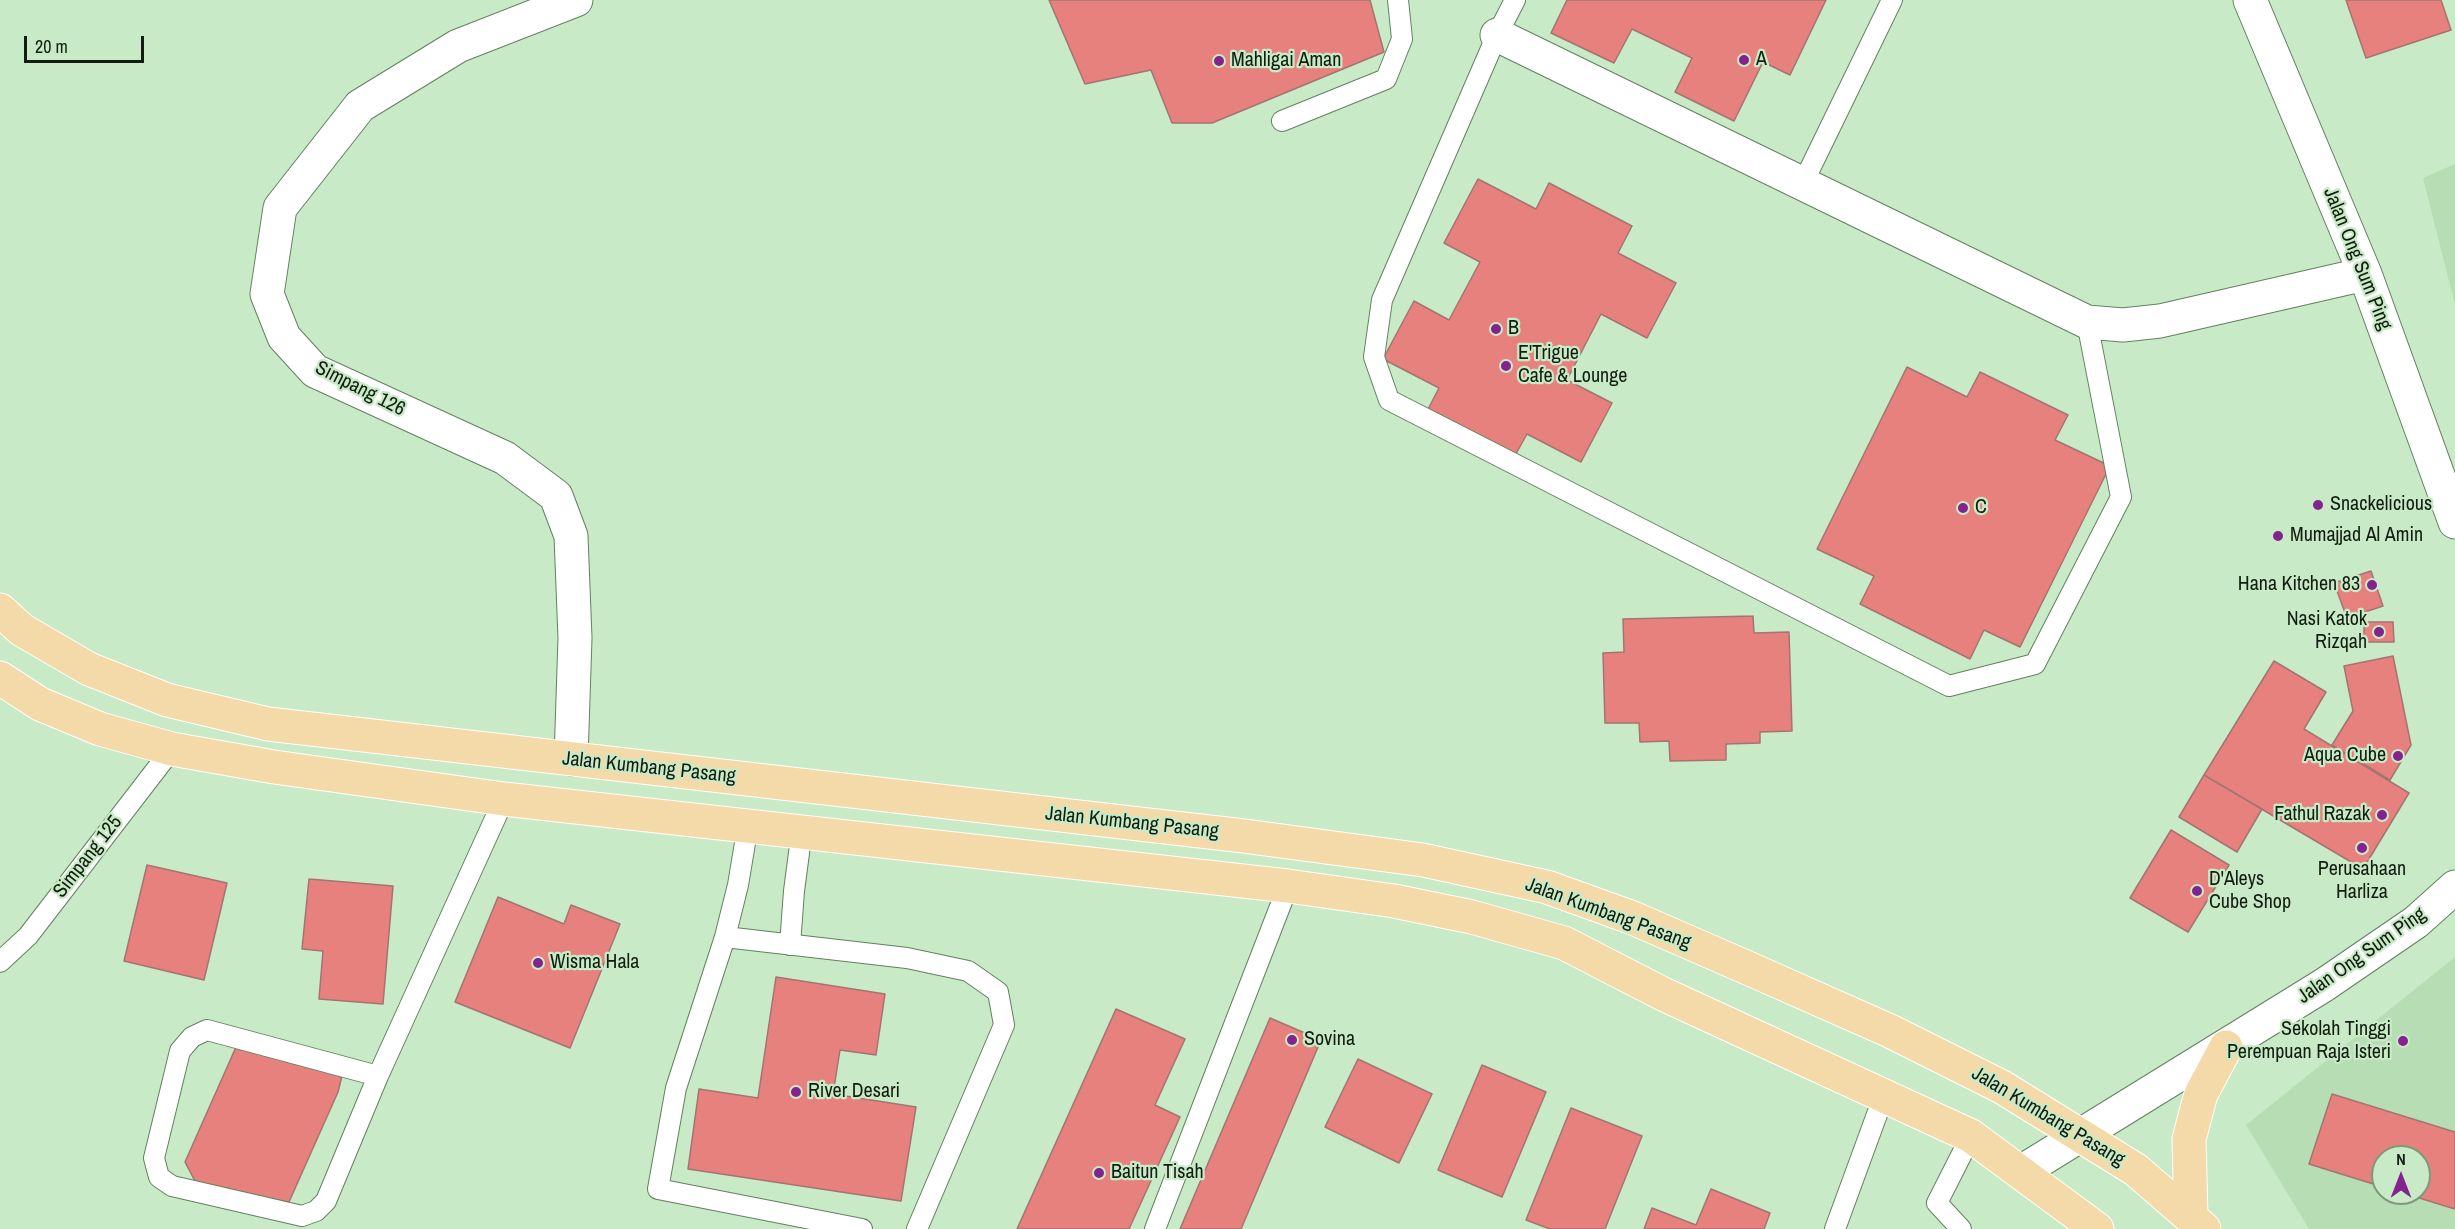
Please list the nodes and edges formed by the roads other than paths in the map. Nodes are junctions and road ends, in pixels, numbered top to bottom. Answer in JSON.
{"nodes":[{"id":1,"x":576,"y":0,"type":"edge"},
{"id":2,"x":1398,"y":0,"type":"edge"},
{"id":3,"x":1515,"y":0,"type":"edge"},
{"id":4,"x":1892,"y":0,"type":"edge"},
{"id":5,"x":2250,"y":0,"type":"edge"},
{"id":6,"x":1497,"y":35,"type":"junction"},
{"id":7,"x":1282,"y":121,"type":"dead end"},
{"id":8,"x":1803,"y":183,"type":"junction"},
{"id":9,"x":2365,"y":274,"type":"junction"},
{"id":10,"x":2087,"y":321,"type":"junction"},
{"id":11,"x":2455,"y":522,"type":"edge"},
{"id":12,"x":0,"y":610,"type":"edge"},
{"id":13,"x":0,"y":678,"type":"edge"},
{"id":14,"x":172,"y":749,"type":"junction"},
{"id":15,"x":571,"y":759,"type":"junction"},
{"id":16,"x":504,"y":799,"type":"junction"},
{"id":17,"x":748,"y":825,"type":"junction"},
{"id":18,"x":802,"y":831,"type":"junction"},
{"id":19,"x":1288,"y":886,"type":"junction"},
{"id":20,"x":2455,"y":887,"type":"edge"},
{"id":21,"x":725,"y":937,"type":"junction"},
{"id":22,"x":790,"y":945,"type":"junction"},
{"id":23,"x":0,"y":962,"type":"edge"},
{"id":24,"x":2226,"y":1047,"type":"junction"},
{"id":25,"x":378,"y":1076,"type":"junction"},
{"id":26,"x":1883,"y":1098,"type":"junction"},
{"id":27,"x":2082,"y":1135,"type":"junction"},
{"id":28,"x":1971,"y":1136,"type":"junction"},
{"id":29,"x":2021,"y":1172,"type":"junction"},
{"id":30,"x":2197,"y":1222,"type":"edge"},
{"id":31,"x":862,"y":1229,"type":"edge"},
{"id":32,"x":917,"y":1229,"type":"edge"},
{"id":33,"x":1155,"y":1229,"type":"edge"},
{"id":34,"x":1835,"y":1229,"type":"edge"},
{"id":35,"x":1961,"y":1229,"type":"edge"},
{"id":36,"x":2097,"y":1229,"type":"edge"}],
"edges":[{"from":1,"to":15,"type":"street","name":"Simpang 126"},
{"from":2,"to":7,"type":"lane"},
{"from":3,"to":6,"type":"lane"},
{"from":4,"to":8,"type":"lane"},
{"from":5,"to":9,"type":"street","name":"Jalan Ong Sum Ping"},
{"from":6,"to":8,"type":"street"},
{"from":6,"to":10,"type":"lane"},
{"from":8,"to":10,"type":"street"},
{"from":9,"to":10,"type":"street"},
{"from":9,"to":11,"type":"street","name":"Jalan Ong Sum Ping"},
{"from":12,"to":15,"type":"main road","name":"Jalan Kumbang Pasang"},
{"from":13,"to":14,"type":"main road"},
{"from":14,"to":16,"type":"main road"},
{"from":14,"to":23,"type":"lane","name":"Simpang 125"},
{"from":15,"to":27,"type":"main road","name":"Jalan Kumbang Pasang"},
{"from":16,"to":17,"type":"main road"},
{"from":16,"to":25,"type":"lane"},
{"from":17,"to":18,"type":"main road"},
{"from":17,"to":21,"type":"lane"},
{"from":18,"to":19,"type":"main road"},
{"from":18,"to":22,"type":"lane"},
{"from":19,"to":26,"type":"main road"},
{"from":19,"to":33,"type":"lane"},
{"from":20,"to":24,"type":"street","name":"Jalan Ong Sum Ping"},
{"from":21,"to":22,"type":"lane"},
{"from":21,"to":31,"type":"lane"},
{"from":22,"to":32,"type":"lane"},
{"from":24,"to":27,"type":"street","name":"Jalan Ong Sum Ping"},
{"from":24,"to":30,"type":"main road"},
{"from":25,"to":25,"type":"lane"},
{"from":26,"to":28,"type":"main road"},
{"from":26,"to":34,"type":"lane"},
{"from":27,"to":29,"type":"street","name":"Jalan Ong Sum Ping"},
{"from":27,"to":30,"type":"main road","name":"Jalan Kumbang Pasang"},
{"from":28,"to":29,"type":"main road"},
{"from":28,"to":35,"type":"lane"},
{"from":29,"to":36,"type":"main road"}]}
